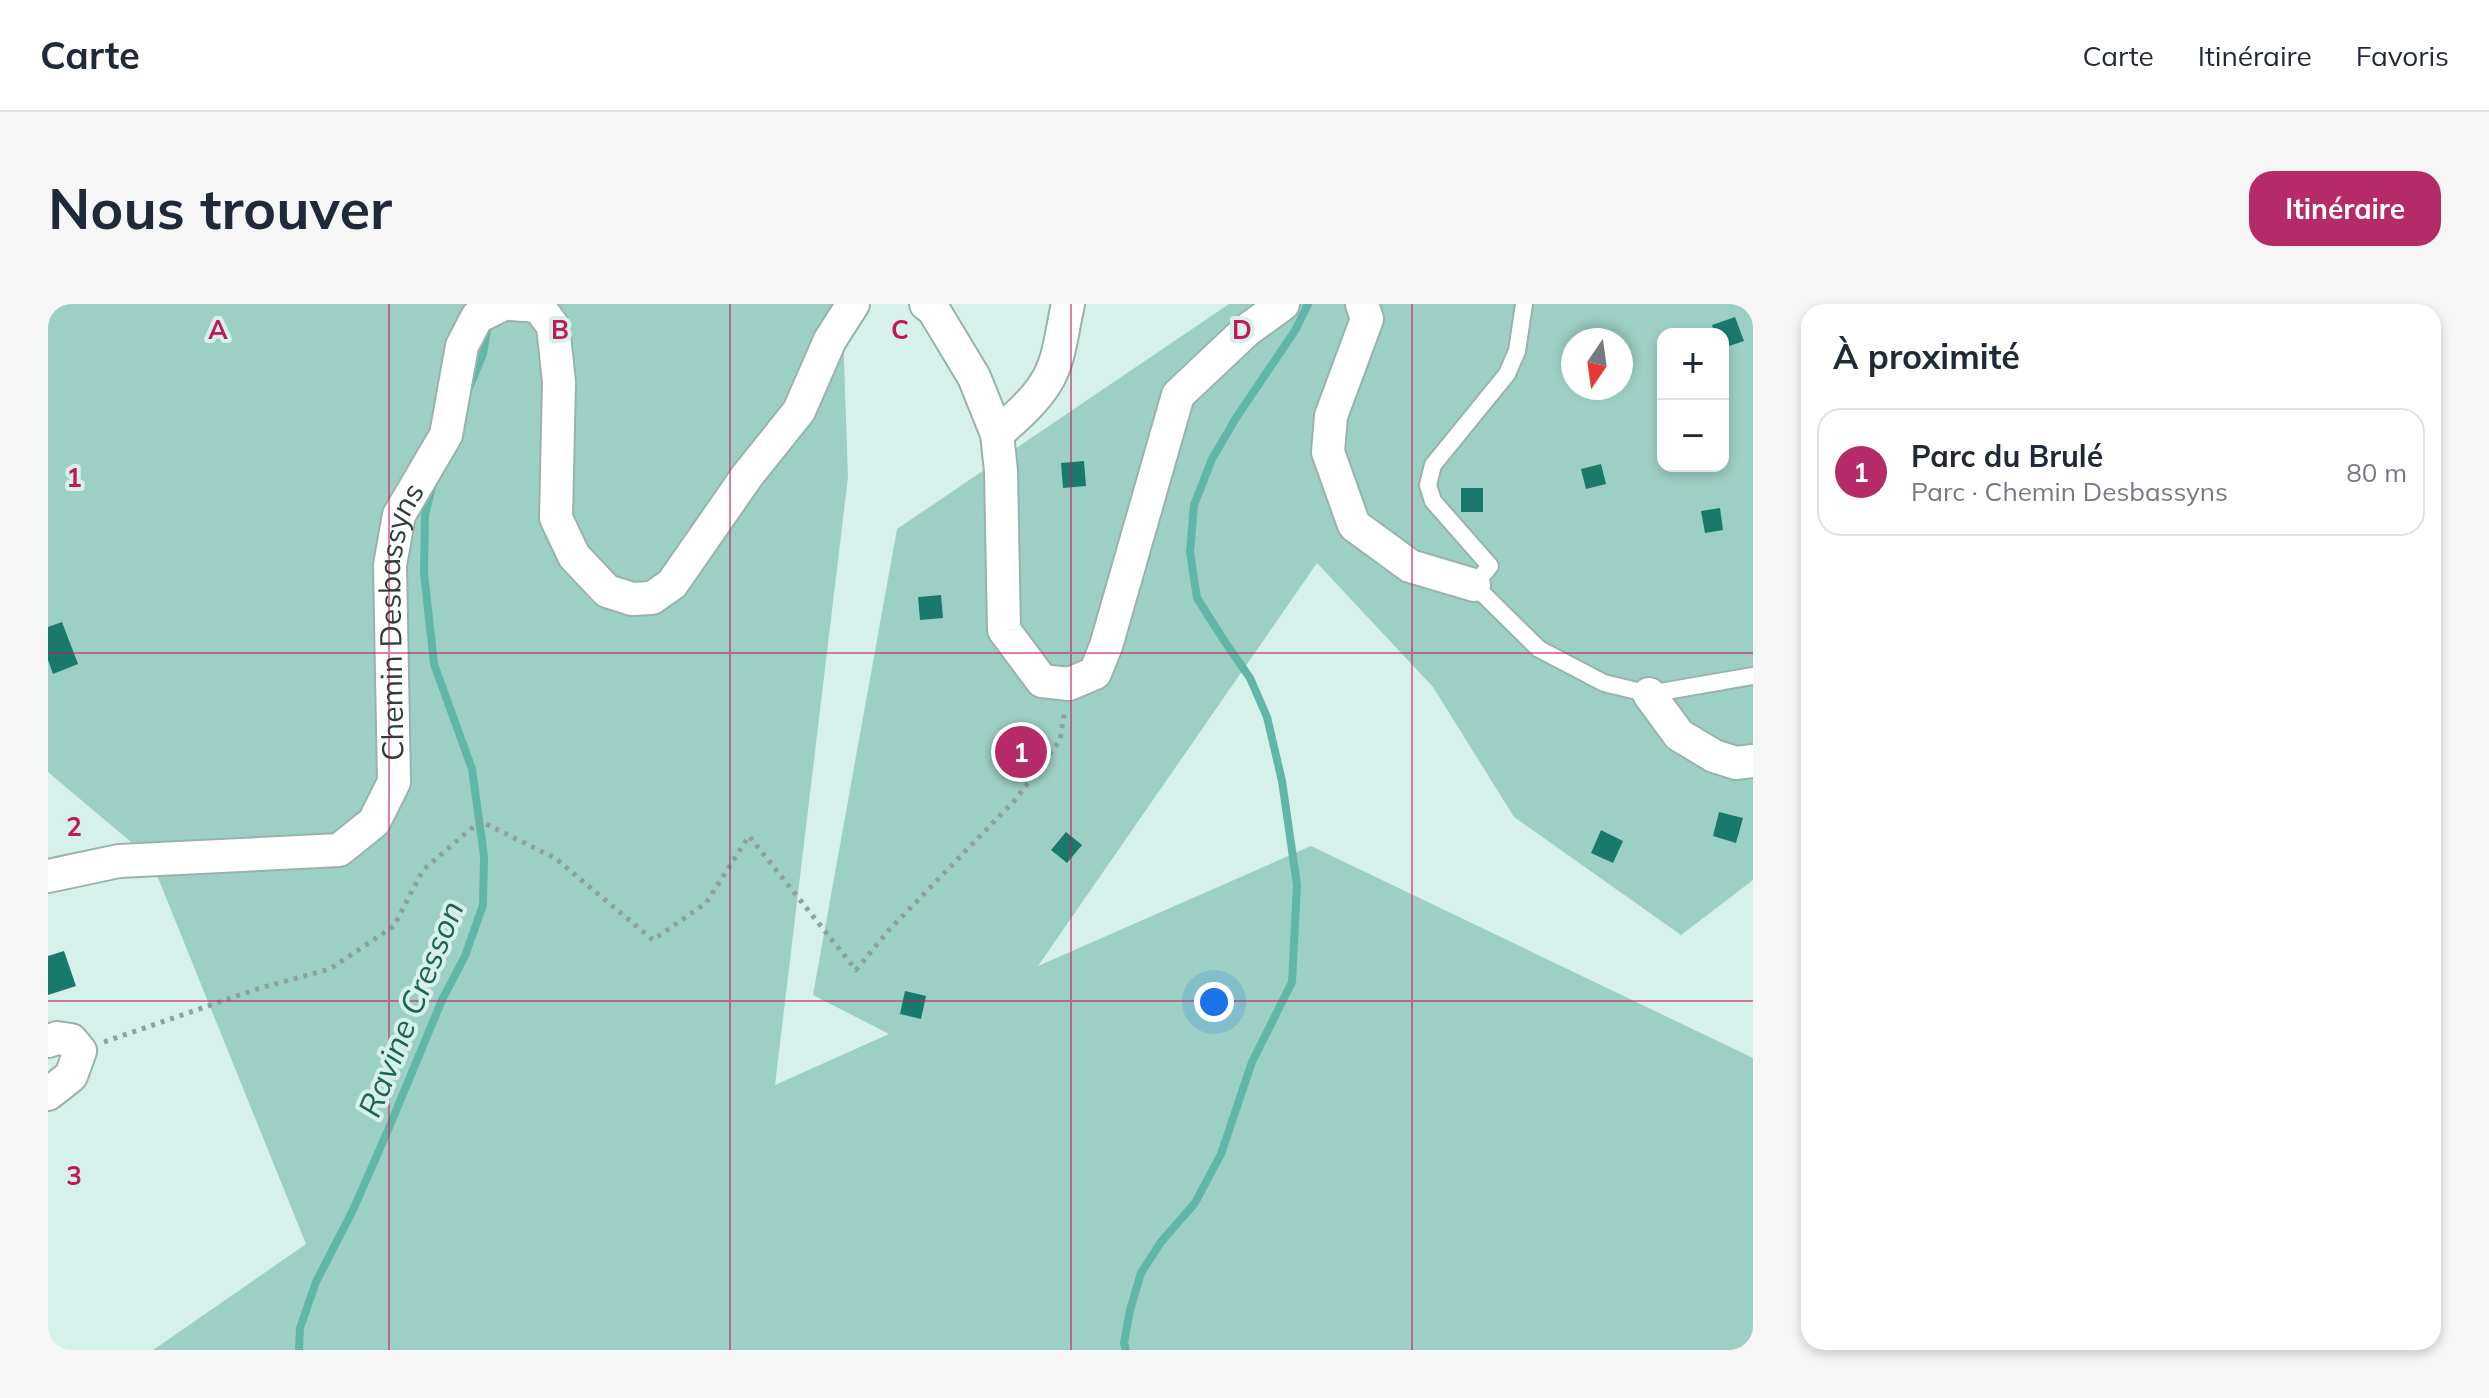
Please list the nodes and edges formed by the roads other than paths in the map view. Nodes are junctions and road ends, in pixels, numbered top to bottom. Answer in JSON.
{"nodes":[{"id":1,"x":504,"y":304,"type":"edge"},
{"id":2,"x":512,"y":304,"type":"edge"},
{"id":3,"x":853,"y":304,"type":"edge"},
{"id":4,"x":926,"y":304,"type":"edge"},
{"id":5,"x":1068,"y":304,"type":"edge"},
{"id":6,"x":1283,"y":304,"type":"edge"},
{"id":7,"x":1362,"y":304,"type":"edge"},
{"id":8,"x":1524,"y":304,"type":"edge"},
{"id":9,"x":997,"y":434,"type":"junction"},
{"id":10,"x":1474,"y":585,"type":"junction"},
{"id":11,"x":1753,"y":676,"type":"edge"},
{"id":12,"x":1649,"y":694,"type":"junction"},
{"id":13,"x":1753,"y":761,"type":"edge"},
{"id":14,"x":48,"y":876,"type":"edge"},
{"id":15,"x":48,"y":1041,"type":"edge"},
{"id":16,"x":48,"y":1094,"type":"edge"}],
"edges":[{"from":1,"to":14,"type":"street","name":"Chemin Desbassyns"},
{"from":2,"to":3,"type":"street"},
{"from":4,"to":9,"type":"street"},
{"from":5,"to":9,"type":"street"},
{"from":6,"to":9,"type":"street"},
{"from":7,"to":10,"type":"street"},
{"from":8,"to":10,"type":"lane"},
{"from":10,"to":12,"type":"lane"},
{"from":11,"to":12,"type":"lane"},
{"from":12,"to":13,"type":"street"},
{"from":15,"to":16,"type":"street"}]}
